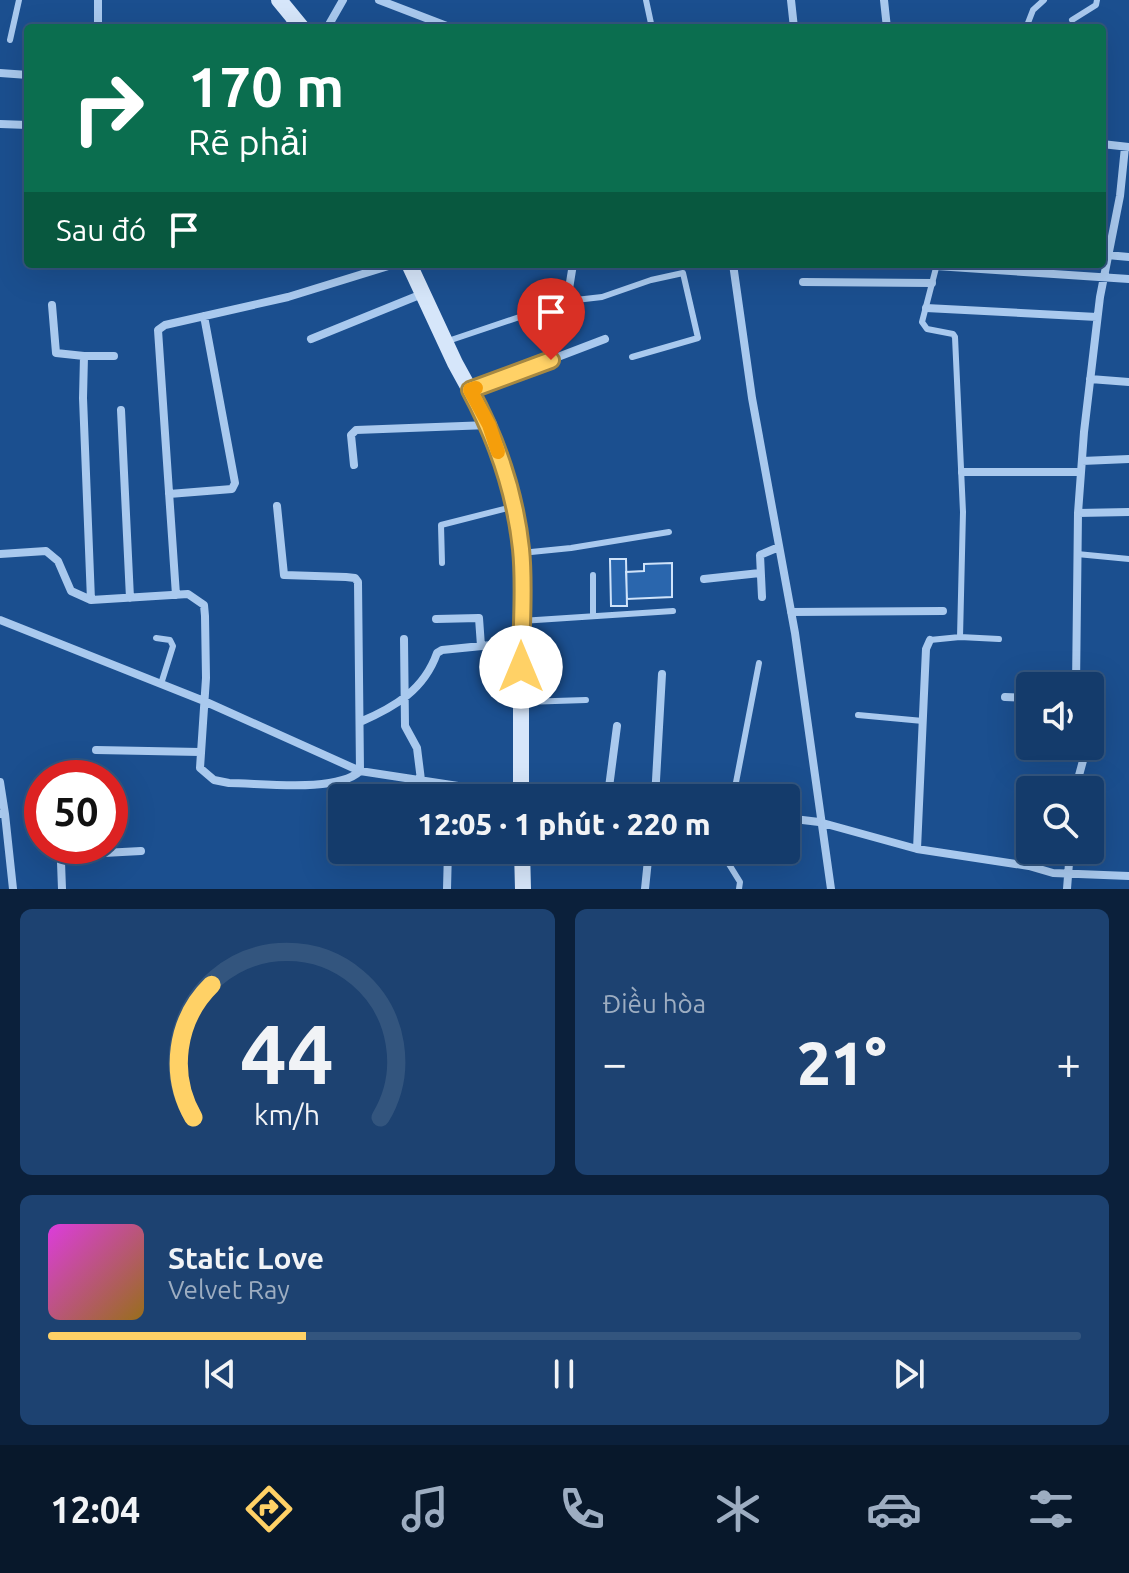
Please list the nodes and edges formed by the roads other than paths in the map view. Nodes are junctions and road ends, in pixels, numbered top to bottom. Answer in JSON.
{"nodes":[{"id":1,"x":19,"y":0,"type":"edge"},
{"id":2,"x":98,"y":0,"type":"edge"},
{"id":3,"x":279,"y":0,"type":"edge"},
{"id":4,"x":343,"y":0,"type":"edge"},
{"id":5,"x":379,"y":0,"type":"edge"},
{"id":6,"x":646,"y":0,"type":"edge"},
{"id":7,"x":791,"y":0,"type":"edge"},
{"id":8,"x":884,"y":0,"type":"edge"},
{"id":9,"x":1044,"y":0,"type":"edge"},
{"id":10,"x":1097,"y":0,"type":"edge"},
{"id":11,"x":1072,"y":20,"type":"dead end"},
{"id":12,"x":98,"y":24,"type":"edge"},
{"id":13,"x":293,"y":24,"type":"edge"},
{"id":14,"x":329,"y":24,"type":"edge"},
{"id":15,"x":442,"y":24,"type":"edge"},
{"id":16,"x":651,"y":24,"type":"edge"},
{"id":17,"x":794,"y":24,"type":"edge"},
{"id":18,"x":887,"y":24,"type":"edge"},
{"id":19,"x":1028,"y":24,"type":"edge"},
{"id":20,"x":10,"y":40,"type":"dead end"},
{"id":21,"x":0,"y":73,"type":"edge"},
{"id":22,"x":24,"y":75,"type":"edge"},
{"id":23,"x":0,"y":124,"type":"edge"},
{"id":24,"x":24,"y":125,"type":"edge"},
{"id":25,"x":1106,"y":144,"type":"edge"},
{"id":26,"x":1127,"y":147,"type":"edge"},
{"id":27,"x":1107,"y":255,"type":"junction"},
{"id":28,"x":1129,"y":257,"type":"edge"},
{"id":29,"x":1106,"y":261,"type":"edge"},
{"id":30,"x":382,"y":268,"type":"edge"},
{"id":31,"x":411,"y":268,"type":"edge"},
{"id":32,"x":572,"y":268,"type":"edge"},
{"id":33,"x":734,"y":268,"type":"edge"},
{"id":34,"x":936,"y":268,"type":"edge"},
{"id":35,"x":975,"y":268,"type":"edge"},
{"id":36,"x":1105,"y":268,"type":"edge"},
{"id":37,"x":1103,"y":278,"type":"junction"},
{"id":38,"x":1129,"y":279,"type":"edge"},
{"id":39,"x":803,"y":282,"type":"dead end"},
{"id":40,"x":932,"y":283,"type":"junction"},
{"id":41,"x":422,"y":294,"type":"junction"},
{"id":42,"x":567,"y":301,"type":"junction"},
{"id":43,"x":52,"y":305,"type":"dead end"},
{"id":44,"x":926,"y":308,"type":"junction"},
{"id":45,"x":204,"y":316,"type":"junction"},
{"id":46,"x":1097,"y":317,"type":"junction"},
{"id":47,"x":311,"y":339,"type":"dead end"},
{"id":48,"x":605,"y":339,"type":"dead end"},
{"id":49,"x":445,"y":342,"type":"junction"},
{"id":50,"x":84,"y":356,"type":"junction"},
{"id":51,"x":114,"y":356,"type":"dead end"},
{"id":52,"x":632,"y":357,"type":"dead end"},
{"id":53,"x":1090,"y":379,"type":"junction"},
{"id":54,"x":1129,"y":382,"type":"edge"},
{"id":55,"x":470,"y":390,"type":"junction"},
{"id":56,"x":121,"y":410,"type":"dead end"},
{"id":57,"x":489,"y":425,"type":"junction"},
{"id":58,"x":1129,"y":459,"type":"edge"},
{"id":59,"x":1082,"y":461,"type":"junction"},
{"id":60,"x":354,"y":465,"type":"dead end"},
{"id":61,"x":962,"y":472,"type":"junction"},
{"id":62,"x":1081,"y":472,"type":"junction"},
{"id":63,"x":169,"y":494,"type":"junction"},
{"id":64,"x":277,"y":506,"type":"dead end"},
{"id":65,"x":515,"y":506,"type":"junction"},
{"id":66,"x":1129,"y":512,"type":"edge"},
{"id":67,"x":1078,"y":513,"type":"junction"},
{"id":68,"x":669,"y":532,"type":"dead end"},
{"id":69,"x":779,"y":547,"type":"junction"},
{"id":70,"x":521,"y":553,"type":"junction"},
{"id":71,"x":0,"y":554,"type":"edge"},
{"id":72,"x":1077,"y":554,"type":"junction"},
{"id":73,"x":1129,"y":559,"type":"edge"},
{"id":74,"x":442,"y":563,"type":"dead end"},
{"id":75,"x":760,"y":573,"type":"junction"},
{"id":76,"x":593,"y":575,"type":"dead end"},
{"id":77,"x":704,"y":579,"type":"dead end"},
{"id":78,"x":176,"y":595,"type":"junction"},
{"id":79,"x":762,"y":597,"type":"dead end"},
{"id":80,"x":130,"y":598,"type":"junction"},
{"id":81,"x":91,"y":600,"type":"junction"},
{"id":82,"x":673,"y":611,"type":"dead end"},
{"id":83,"x":943,"y":611,"type":"dead end"},
{"id":84,"x":791,"y":612,"type":"junction"},
{"id":85,"x":593,"y":616,"type":"junction"},
{"id":86,"x":436,"y":619,"type":"dead end"},
{"id":87,"x":0,"y":620,"type":"edge"},
{"id":88,"x":521,"y":621,"type":"junction"},
{"id":89,"x":960,"y":637,"type":"junction"},
{"id":90,"x":156,"y":638,"type":"dead end"},
{"id":91,"x":404,"y":639,"type":"dead end"},
{"id":92,"x":999,"y":639,"type":"dead end"},
{"id":93,"x":930,"y":640,"type":"joint"},
{"id":94,"x":521,"y":642,"type":"junction"},
{"id":95,"x":481,"y":646,"type":"junction"},
{"id":96,"x":759,"y":663,"type":"dead end"},
{"id":97,"x":1076,"y":672,"type":"edge"},
{"id":98,"x":662,"y":674,"type":"dead end"},
{"id":99,"x":161,"y":684,"type":"junction"},
{"id":100,"x":1005,"y":697,"type":"dead end"},
{"id":101,"x":1016,"y":697,"type":"edge"},
{"id":102,"x":405,"y":699,"type":"junction"},
{"id":103,"x":586,"y":700,"type":"dead end"},
{"id":104,"x":204,"y":701,"type":"junction"},
{"id":105,"x":521,"y":703,"type":"junction"},
{"id":106,"x":858,"y":715,"type":"dead end"},
{"id":107,"x":923,"y":721,"type":"junction"},
{"id":108,"x":360,"y":722,"type":"junction"},
{"id":109,"x":617,"y":726,"type":"dead end"},
{"id":110,"x":96,"y":750,"type":"dead end"},
{"id":111,"x":200,"y":752,"type":"junction"},
{"id":112,"x":360,"y":771,"type":"junction"},
{"id":113,"x":421,"y":780,"type":"junction"},
{"id":114,"x":0,"y":782,"type":"edge"},
{"id":115,"x":446,"y":784,"type":"edge"},
{"id":116,"x":521,"y":784,"type":"edge"},
{"id":117,"x":609,"y":784,"type":"edge"},
{"id":118,"x":656,"y":784,"type":"edge"},
{"id":119,"x":736,"y":784,"type":"edge"},
{"id":120,"x":2,"y":814,"type":"edge"},
{"id":121,"x":800,"y":820,"type":"edge"},
{"id":122,"x":819,"y":822,"type":"junction"},
{"id":123,"x":917,"y":849,"type":"junction"},
{"id":124,"x":141,"y":851,"type":"dead end"},
{"id":125,"x":448,"y":864,"type":"edge"},
{"id":126,"x":522,"y":864,"type":"edge"},
{"id":127,"x":648,"y":864,"type":"edge"},
{"id":128,"x":729,"y":864,"type":"edge"},
{"id":129,"x":1069,"y":864,"type":"edge"},
{"id":130,"x":1068,"y":875,"type":"junction"},
{"id":131,"x":1129,"y":876,"type":"edge"},
{"id":132,"x":13,"y":889,"type":"edge"},
{"id":133,"x":62,"y":889,"type":"edge"},
{"id":134,"x":447,"y":889,"type":"edge"},
{"id":135,"x":523,"y":889,"type":"edge"},
{"id":136,"x":645,"y":889,"type":"edge"},
{"id":137,"x":739,"y":889,"type":"edge"},
{"id":138,"x":831,"y":889,"type":"edge"},
{"id":139,"x":1067,"y":889,"type":"edge"}],
"edges":[{"from":1,"to":20,"type":"lane"},
{"from":2,"to":12,"type":"street"},
{"from":3,"to":13,"type":"main road"},
{"from":4,"to":14,"type":"street"},
{"from":5,"to":15,"type":"street"},
{"from":6,"to":16,"type":"lane"},
{"from":7,"to":17,"type":"street"},
{"from":8,"to":18,"type":"street"},
{"from":9,"to":19,"type":"lane"},
{"from":10,"to":11,"type":"lane"},
{"from":21,"to":22,"type":"street"},
{"from":23,"to":24,"type":"street"},
{"from":25,"to":26,"type":"street"},
{"from":26,"to":27,"type":"street"},
{"from":27,"to":28,"type":"street"},
{"from":27,"to":29,"type":"street"},
{"from":30,"to":45,"type":"street"},
{"from":31,"to":41,"type":"main road"},
{"from":32,"to":42,"type":"street"},
{"from":33,"to":69,"type":"street"},
{"from":34,"to":40,"type":"lane"},
{"from":35,"to":37,"type":"street"},
{"from":36,"to":37,"type":"street"},
{"from":37,"to":38,"type":"street"},
{"from":37,"to":46,"type":"street"},
{"from":39,"to":40,"type":"street"},
{"from":40,"to":44,"type":"lane"},
{"from":41,"to":47,"type":"street"},
{"from":41,"to":49,"type":"main road"},
{"from":42,"to":49,"type":"lane"},
{"from":42,"to":52,"type":"lane"},
{"from":43,"to":50,"type":"street"},
{"from":44,"to":46,"type":"street"},
{"from":44,"to":61,"type":"lane"},
{"from":45,"to":63,"type":"street"},
{"from":45,"to":63,"type":"street"},
{"from":46,"to":53,"type":"street"},
{"from":48,"to":55,"type":"street"},
{"from":49,"to":55,"type":"main road"},
{"from":50,"to":51,"type":"street"},
{"from":50,"to":81,"type":"street"},
{"from":53,"to":54,"type":"street"},
{"from":53,"to":59,"type":"street"},
{"from":55,"to":57,"type":"main road"},
{"from":56,"to":80,"type":"street"},
{"from":57,"to":60,"type":"street"},
{"from":57,"to":65,"type":"main road"},
{"from":58,"to":59,"type":"street"},
{"from":59,"to":62,"type":"street"},
{"from":61,"to":62,"type":"street"},
{"from":61,"to":89,"type":"lane"},
{"from":62,"to":67,"type":"street"},
{"from":63,"to":78,"type":"street"},
{"from":64,"to":108,"type":"street"},
{"from":65,"to":70,"type":"main road"},
{"from":65,"to":74,"type":"lane"},
{"from":66,"to":67,"type":"street"},
{"from":67,"to":72,"type":"street"},
{"from":68,"to":70,"type":"lane"},
{"from":69,"to":75,"type":"street"},
{"from":69,"to":84,"type":"street"},
{"from":70,"to":88,"type":"main road"},
{"from":71,"to":81,"type":"street"},
{"from":72,"to":73,"type":"lane"},
{"from":72,"to":97,"type":"street"},
{"from":75,"to":77,"type":"street"},
{"from":75,"to":79,"type":"street"},
{"from":76,"to":85,"type":"lane"},
{"from":78,"to":80,"type":"street"},
{"from":78,"to":104,"type":"street"},
{"from":80,"to":81,"type":"street"},
{"from":82,"to":85,"type":"lane"},
{"from":83,"to":84,"type":"street"},
{"from":84,"to":122,"type":"street"},
{"from":85,"to":88,"type":"lane"},
{"from":86,"to":95,"type":"street"},
{"from":87,"to":99,"type":"street"},
{"from":88,"to":94,"type":"main road"},
{"from":89,"to":92,"type":"lane"},
{"from":89,"to":93,"type":"lane"},
{"from":90,"to":99,"type":"lane"},
{"from":91,"to":102,"type":"street"},
{"from":93,"to":107,"type":"street"},
{"from":94,"to":95,"type":"street"},
{"from":94,"to":105,"type":"main road"},
{"from":95,"to":102,"type":"street"},
{"from":96,"to":119,"type":"lane"},
{"from":98,"to":118,"type":"street"},
{"from":99,"to":104,"type":"street"},
{"from":100,"to":101,"type":"street"},
{"from":102,"to":108,"type":"street"},
{"from":102,"to":113,"type":"street"},
{"from":103,"to":105,"type":"lane"},
{"from":104,"to":111,"type":"street"},
{"from":104,"to":112,"type":"street"},
{"from":105,"to":116,"type":"main road"},
{"from":106,"to":107,"type":"lane"},
{"from":107,"to":123,"type":"street"},
{"from":108,"to":112,"type":"street"},
{"from":109,"to":117,"type":"street"},
{"from":110,"to":111,"type":"street"},
{"from":111,"to":112,"type":"street"},
{"from":112,"to":113,"type":"street"},
{"from":113,"to":115,"type":"street"},
{"from":114,"to":120,"type":"street"},
{"from":120,"to":132,"type":"street"},
{"from":121,"to":122,"type":"street"},
{"from":122,"to":123,"type":"street"},
{"from":122,"to":138,"type":"street"},
{"from":123,"to":130,"type":"street"},
{"from":124,"to":133,"type":"street"},
{"from":125,"to":134,"type":"street"},
{"from":126,"to":135,"type":"main road"},
{"from":127,"to":136,"type":"street"},
{"from":128,"to":137,"type":"lane"},
{"from":129,"to":130,"type":"street"},
{"from":130,"to":131,"type":"street"},
{"from":130,"to":139,"type":"street"}]}
